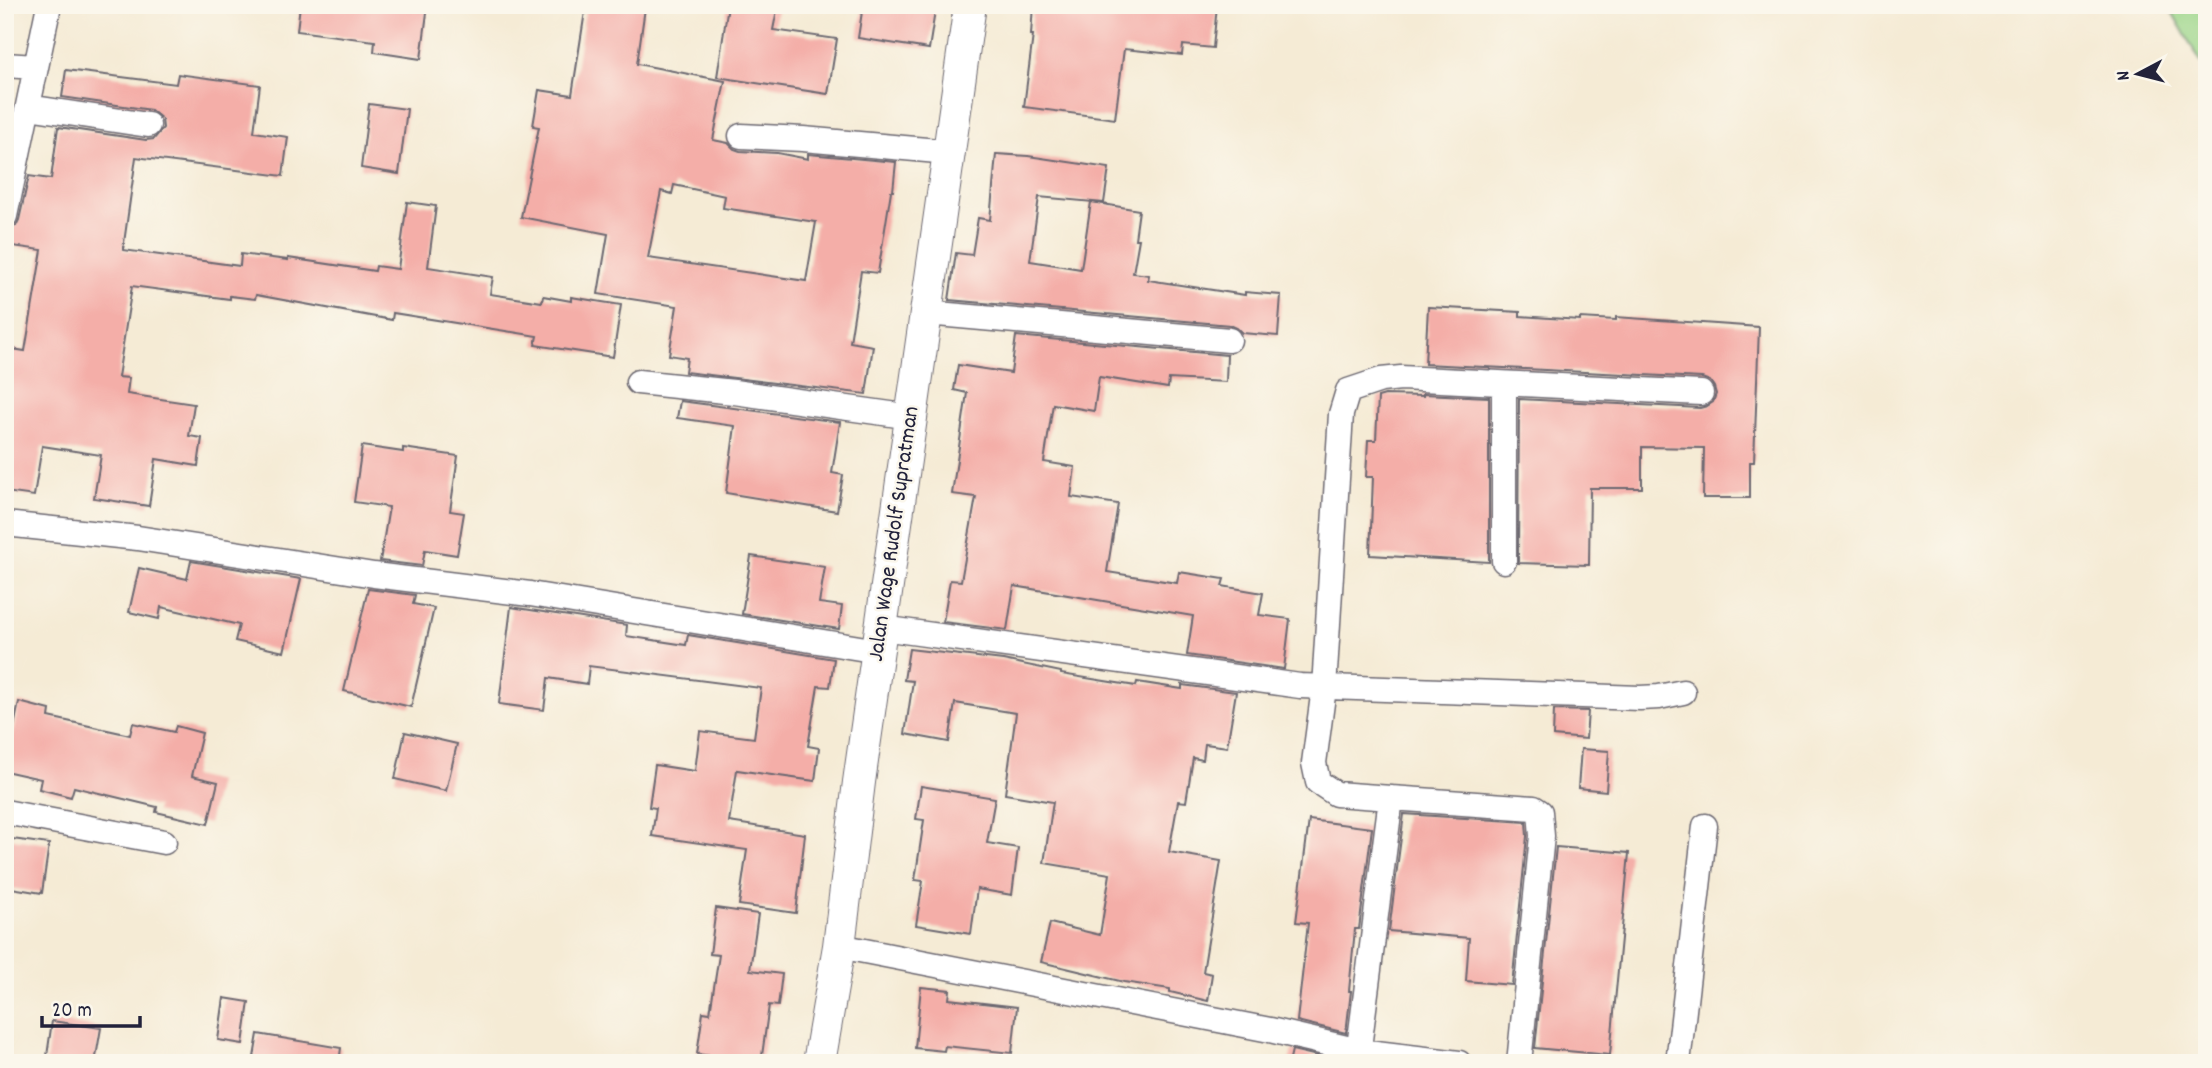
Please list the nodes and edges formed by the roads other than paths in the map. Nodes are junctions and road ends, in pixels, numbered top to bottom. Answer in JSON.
{"nodes":[{"id":1,"x":49,"y":5,"type":"edge"},
{"id":2,"x":971,"y":5,"type":"edge"},
{"id":3,"x":5,"y":65,"type":"edge"},
{"id":4,"x":36,"y":67,"type":"junction"},
{"id":5,"x":28,"y":107,"type":"junction"},
{"id":6,"x":148,"y":125,"type":"dead end"},
{"id":7,"x":741,"y":136,"type":"dead end"},
{"id":8,"x":949,"y":152,"type":"junction"},
{"id":9,"x":5,"y":216,"type":"edge"},
{"id":10,"x":926,"y":313,"type":"junction"},
{"id":11,"x":1229,"y":340,"type":"dead end"},
{"id":12,"x":638,"y":382,"type":"dead end"},
{"id":13,"x":1504,"y":384,"type":"junction"},
{"id":14,"x":1701,"y":393,"type":"dead end"},
{"id":15,"x":912,"y":418,"type":"junction"},
{"id":16,"x":5,"y":524,"type":"edge"},
{"id":17,"x":1504,"y":561,"type":"dead end"},
{"id":18,"x":880,"y":639,"type":"junction"},
{"id":19,"x":1312,"y":687,"type":"junction"},
{"id":20,"x":1683,"y":691,"type":"dead end"},
{"id":21,"x":1391,"y":799,"type":"junction"},
{"id":22,"x":5,"y":812,"type":"edge"},
{"id":23,"x":1705,"y":826,"type":"dead end"},
{"id":24,"x":164,"y":842,"type":"dead end"},
{"id":25,"x":839,"y":946,"type":"junction"},
{"id":26,"x":1358,"y":1057,"type":"edge"},
{"id":27,"x":819,"y":1063,"type":"edge"},
{"id":28,"x":1459,"y":1063,"type":"edge"},
{"id":29,"x":1519,"y":1063,"type":"edge"},
{"id":30,"x":1678,"y":1063,"type":"edge"}],
"edges":[{"from":1,"to":4,"type":"street"},
{"from":2,"to":8,"type":"street","name":"Jalan Wage Rudolf Supratman"},
{"from":3,"to":4,"type":"street"},
{"from":4,"to":5,"type":"street"},
{"from":5,"to":6,"type":"street"},
{"from":5,"to":9,"type":"street"},
{"from":7,"to":8,"type":"street"},
{"from":8,"to":10,"type":"street","name":"Jalan Wage Rudolf Supratman"},
{"from":10,"to":11,"type":"street"},
{"from":10,"to":15,"type":"street","name":"Jalan Wage Rudolf Supratman"},
{"from":12,"to":15,"type":"street"},
{"from":13,"to":14,"type":"street"},
{"from":13,"to":17,"type":"street"},
{"from":13,"to":19,"type":"street"},
{"from":15,"to":18,"type":"street","name":"Jalan Wage Rudolf Supratman"},
{"from":16,"to":18,"type":"street"},
{"from":18,"to":19,"type":"street"},
{"from":18,"to":25,"type":"street","name":"Jalan Wage Rudolf Supratman"},
{"from":19,"to":20,"type":"street"},
{"from":19,"to":21,"type":"street"},
{"from":21,"to":26,"type":"street"},
{"from":21,"to":29,"type":"street"},
{"from":22,"to":24,"type":"street"},
{"from":23,"to":30,"type":"street"},
{"from":25,"to":26,"type":"street"},
{"from":25,"to":27,"type":"street","name":"Jalan Wage Rudolf Supratman"},
{"from":26,"to":28,"type":"street"}]}
